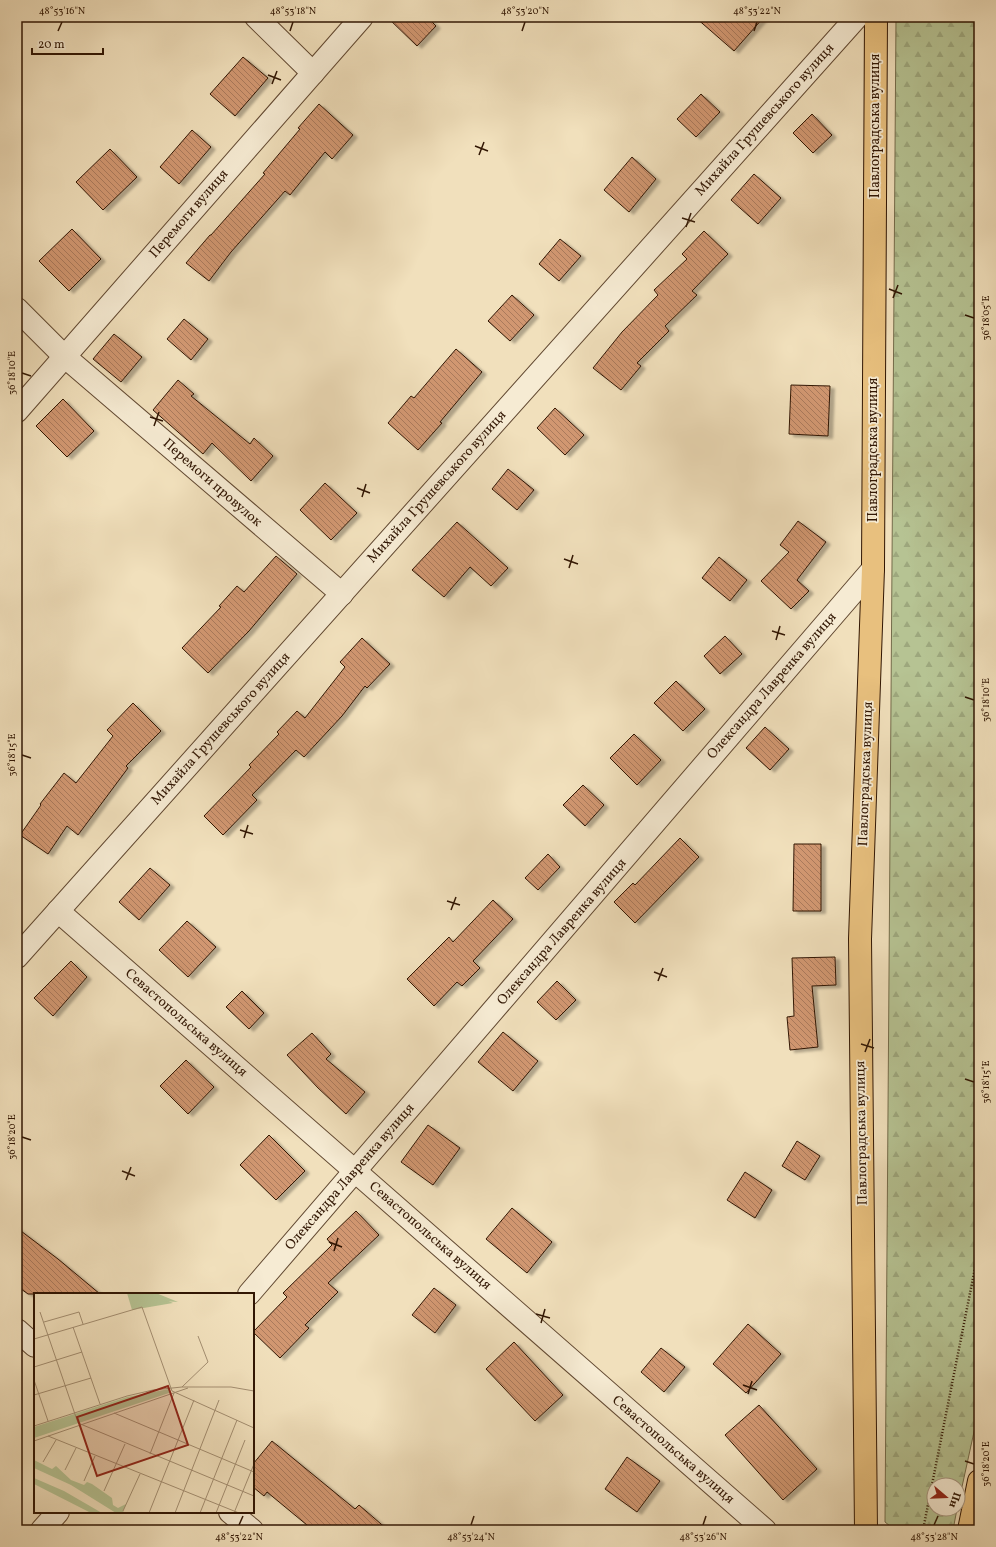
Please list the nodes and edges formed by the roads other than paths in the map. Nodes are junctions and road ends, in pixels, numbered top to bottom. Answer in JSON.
{"nodes":[{"id":1,"x":256,"y":17,"type":"edge"},
{"id":2,"x":362,"y":17,"type":"edge"},
{"id":3,"x":857,"y":17,"type":"edge"},
{"id":4,"x":876,"y":17,"type":"edge"},
{"id":5,"x":313,"y":73,"type":"junction"},
{"id":6,"x":17,"y":309,"type":"edge"},
{"id":7,"x":64,"y":356,"type":"junction"},
{"id":8,"x":17,"y":411,"type":"edge"},
{"id":9,"x":873,"y":568,"type":"junction"},
{"id":10,"x":342,"y":594,"type":"junction"},
{"id":11,"x":58,"y":911,"type":"junction"},
{"id":12,"x":17,"y":957,"type":"edge"},
{"id":13,"x":356,"y":1172,"type":"junction"},
{"id":14,"x":250,"y":1293,"type":"edge"},
{"id":15,"x":17,"y":1330,"type":"edge"},
{"id":16,"x":34,"y":1345,"type":"edge"},
{"id":17,"x":979,"y":1481,"type":"edge"},
{"id":18,"x":57,"y":1513,"type":"edge"},
{"id":19,"x":231,"y":1513,"type":"edge"},
{"id":20,"x":42,"y":1530,"type":"edge"},
{"id":21,"x":252,"y":1530,"type":"edge"},
{"id":22,"x":765,"y":1530,"type":"edge"},
{"id":23,"x":866,"y":1530,"type":"edge"},
{"id":24,"x":969,"y":1530,"type":"edge"}],
"edges":[{"from":1,"to":5,"type":"street"},
{"from":2,"to":5,"type":"street","name":"Перемоги вулиця"},
{"from":3,"to":10,"type":"street","name":"Михайла Грушевського вулиця"},
{"from":4,"to":9,"type":"main road","name":"Павлоградська вулиця"},
{"from":5,"to":7,"type":"street","name":"Перемоги вулиця"},
{"from":6,"to":7,"type":"street","name":"Перемоги провулок"},
{"from":7,"to":8,"type":"street","name":"Перемоги вулиця"},
{"from":7,"to":10,"type":"street","name":"Перемоги провулок"},
{"from":9,"to":13,"type":"street","name":"Олександра Лавренка вулиця"},
{"from":9,"to":23,"type":"main road","name":"Павлоградська вулиця"},
{"from":10,"to":11,"type":"street","name":"Михайла Грушевського вулиця"},
{"from":11,"to":12,"type":"street","name":"Михайла Грушевського вулиця"},
{"from":11,"to":13,"type":"street","name":"Севастопольська вулиця"},
{"from":13,"to":14,"type":"street","name":"Олександра Лавренка вулиця"},
{"from":13,"to":22,"type":"street","name":"Севастопольська вулиця"},
{"from":15,"to":16,"type":"street"},
{"from":17,"to":24,"type":"main road"},
{"from":18,"to":20,"type":"street"},
{"from":19,"to":21,"type":"street"}]}
